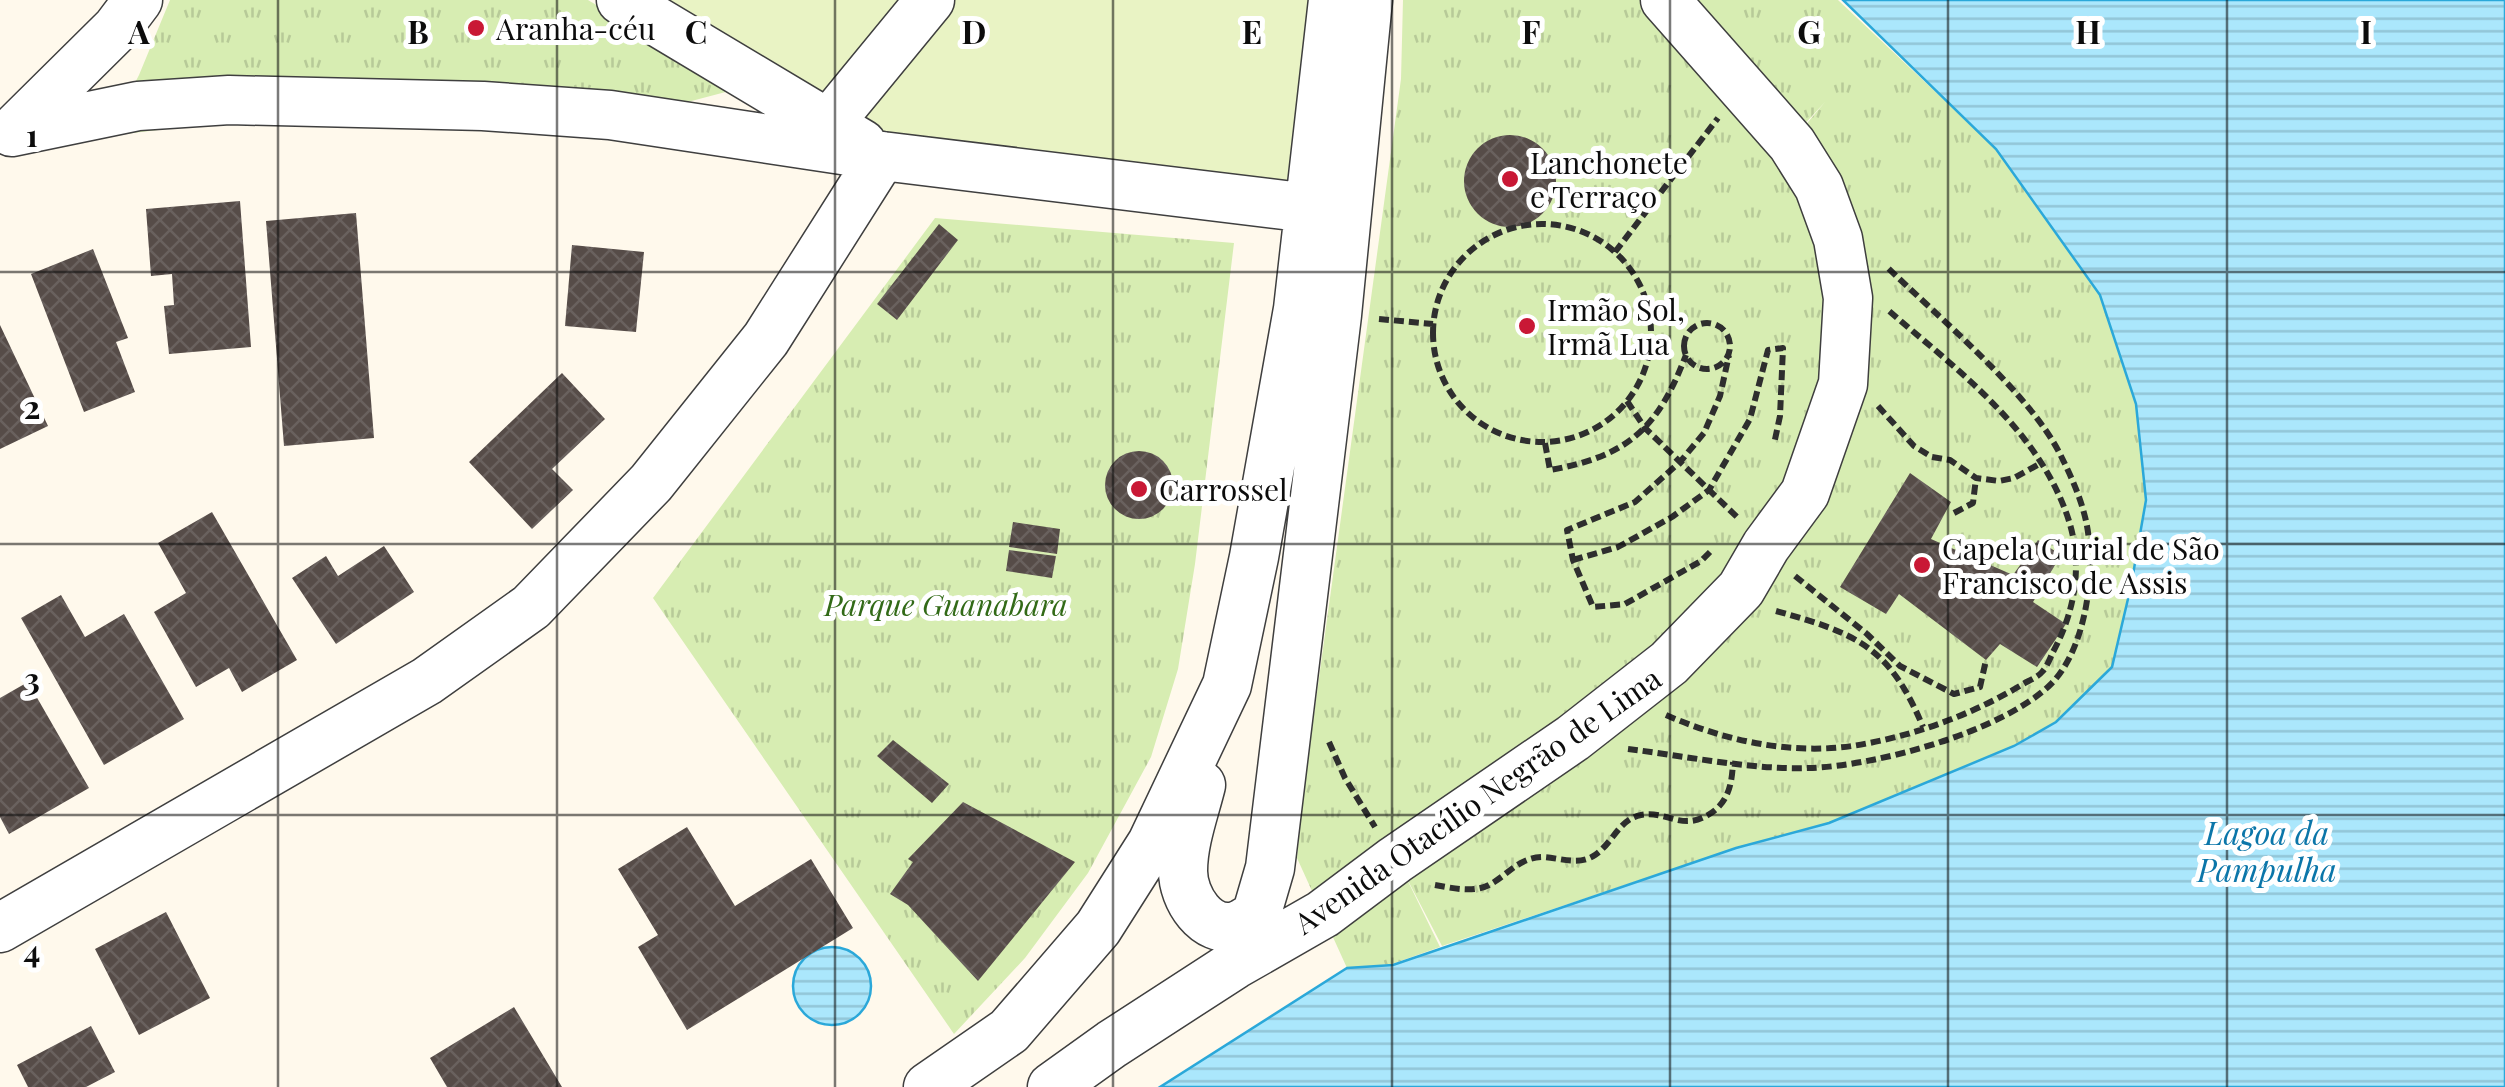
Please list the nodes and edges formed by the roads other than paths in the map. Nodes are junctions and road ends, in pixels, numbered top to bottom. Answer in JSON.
{"nodes":[{"id":1,"x":138,"y":0,"type":"edge"},
{"id":2,"x":621,"y":0,"type":"edge"},
{"id":3,"x":930,"y":0,"type":"edge"},
{"id":4,"x":1333,"y":0,"type":"edge"},
{"id":5,"x":1368,"y":0,"type":"edge"},
{"id":6,"x":1666,"y":0,"type":"edge"},
{"id":7,"x":828,"y":124,"type":"junction"},
{"id":8,"x":6,"y":136,"type":"edge"},
{"id":9,"x":882,"y":156,"type":"junction"},
{"id":10,"x":1309,"y":208,"type":"junction"},
{"id":11,"x":1226,"y":685,"type":"junction"},
{"id":12,"x":1258,"y":915,"type":"junction"},
{"id":13,"x":0,"y":928,"type":"edge"},
{"id":14,"x":1234,"y":965,"type":"junction"},
{"id":15,"x":928,"y":1087,"type":"edge"},
{"id":16,"x":1052,"y":1087,"type":"edge"}],
"edges":[{"from":1,"to":8,"type":"street"},
{"from":2,"to":7,"type":"street"},
{"from":3,"to":7,"type":"street"},
{"from":4,"to":10,"type":"street"},
{"from":5,"to":12,"type":"street","name":"Avenida Otacílio Negrão de Lima"},
{"from":6,"to":14,"type":"street","name":"Avenida Otacílio Negrão de Lima"},
{"from":7,"to":9,"type":"street"},
{"from":8,"to":9,"type":"street"},
{"from":9,"to":10,"type":"street"},
{"from":9,"to":13,"type":"street"},
{"from":10,"to":11,"type":"street"},
{"from":11,"to":12,"type":"street"},
{"from":11,"to":15,"type":"street"},
{"from":12,"to":14,"type":"street","name":"Avenida Otacílio Negrão de Lima"},
{"from":14,"to":16,"type":"street","name":"Avenida Otacílio Negrão de Lima"}]}
